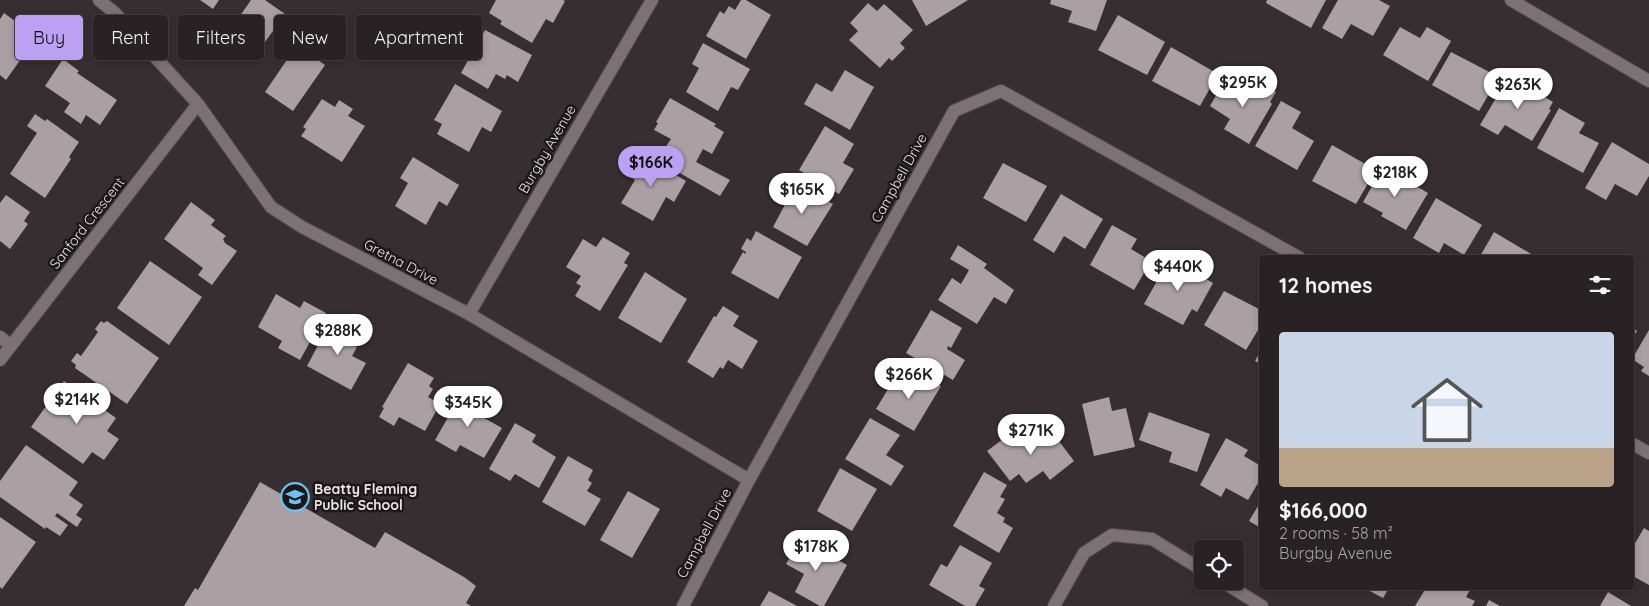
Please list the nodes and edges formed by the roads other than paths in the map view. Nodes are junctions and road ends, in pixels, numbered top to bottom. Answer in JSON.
{"nodes":[{"id":1,"x":99,"y":0,"type":"edge"},
{"id":2,"x":652,"y":0,"type":"edge"},
{"id":3,"x":1511,"y":0,"type":"edge"},
{"id":4,"x":1649,"y":81,"type":"edge"},
{"id":5,"x":198,"y":104,"type":"junction"},
{"id":6,"x":1295,"y":255,"type":"edge"},
{"id":7,"x":469,"y":314,"type":"junction"},
{"id":8,"x":0,"y":337,"type":"edge"},
{"id":9,"x":11,"y":346,"type":"junction"},
{"id":10,"x":0,"y":360,"type":"edge"},
{"id":11,"x":1634,"y":445,"type":"edge"},
{"id":12,"x":1649,"y":453,"type":"edge"},
{"id":13,"x":749,"y":480,"type":"junction"},
{"id":14,"x":1194,"y":565,"type":"edge"},
{"id":15,"x":1236,"y":590,"type":"edge"},
{"id":16,"x":683,"y":606,"type":"edge"},
{"id":17,"x":1054,"y":606,"type":"edge"},
{"id":18,"x":1262,"y":606,"type":"edge"}],
"edges":[{"from":1,"to":5,"type":"street","name":"Gretna Drive"},
{"from":2,"to":7,"type":"street","name":"Burgby Avenue"},
{"from":3,"to":4,"type":"street"},
{"from":5,"to":7,"type":"street","name":"Gretna Drive"},
{"from":5,"to":9,"type":"street","name":"Sanford Crescent"},
{"from":6,"to":13,"type":"street","name":"Campbell Drive"},
{"from":7,"to":13,"type":"street","name":"Gretna Drive"},
{"from":8,"to":9,"type":"street"},
{"from":9,"to":10,"type":"street","name":"Sanford Crescent"},
{"from":11,"to":12,"type":"street"},
{"from":13,"to":16,"type":"street","name":"Campbell Drive"},
{"from":14,"to":17,"type":"street"},
{"from":15,"to":18,"type":"street"}]}
